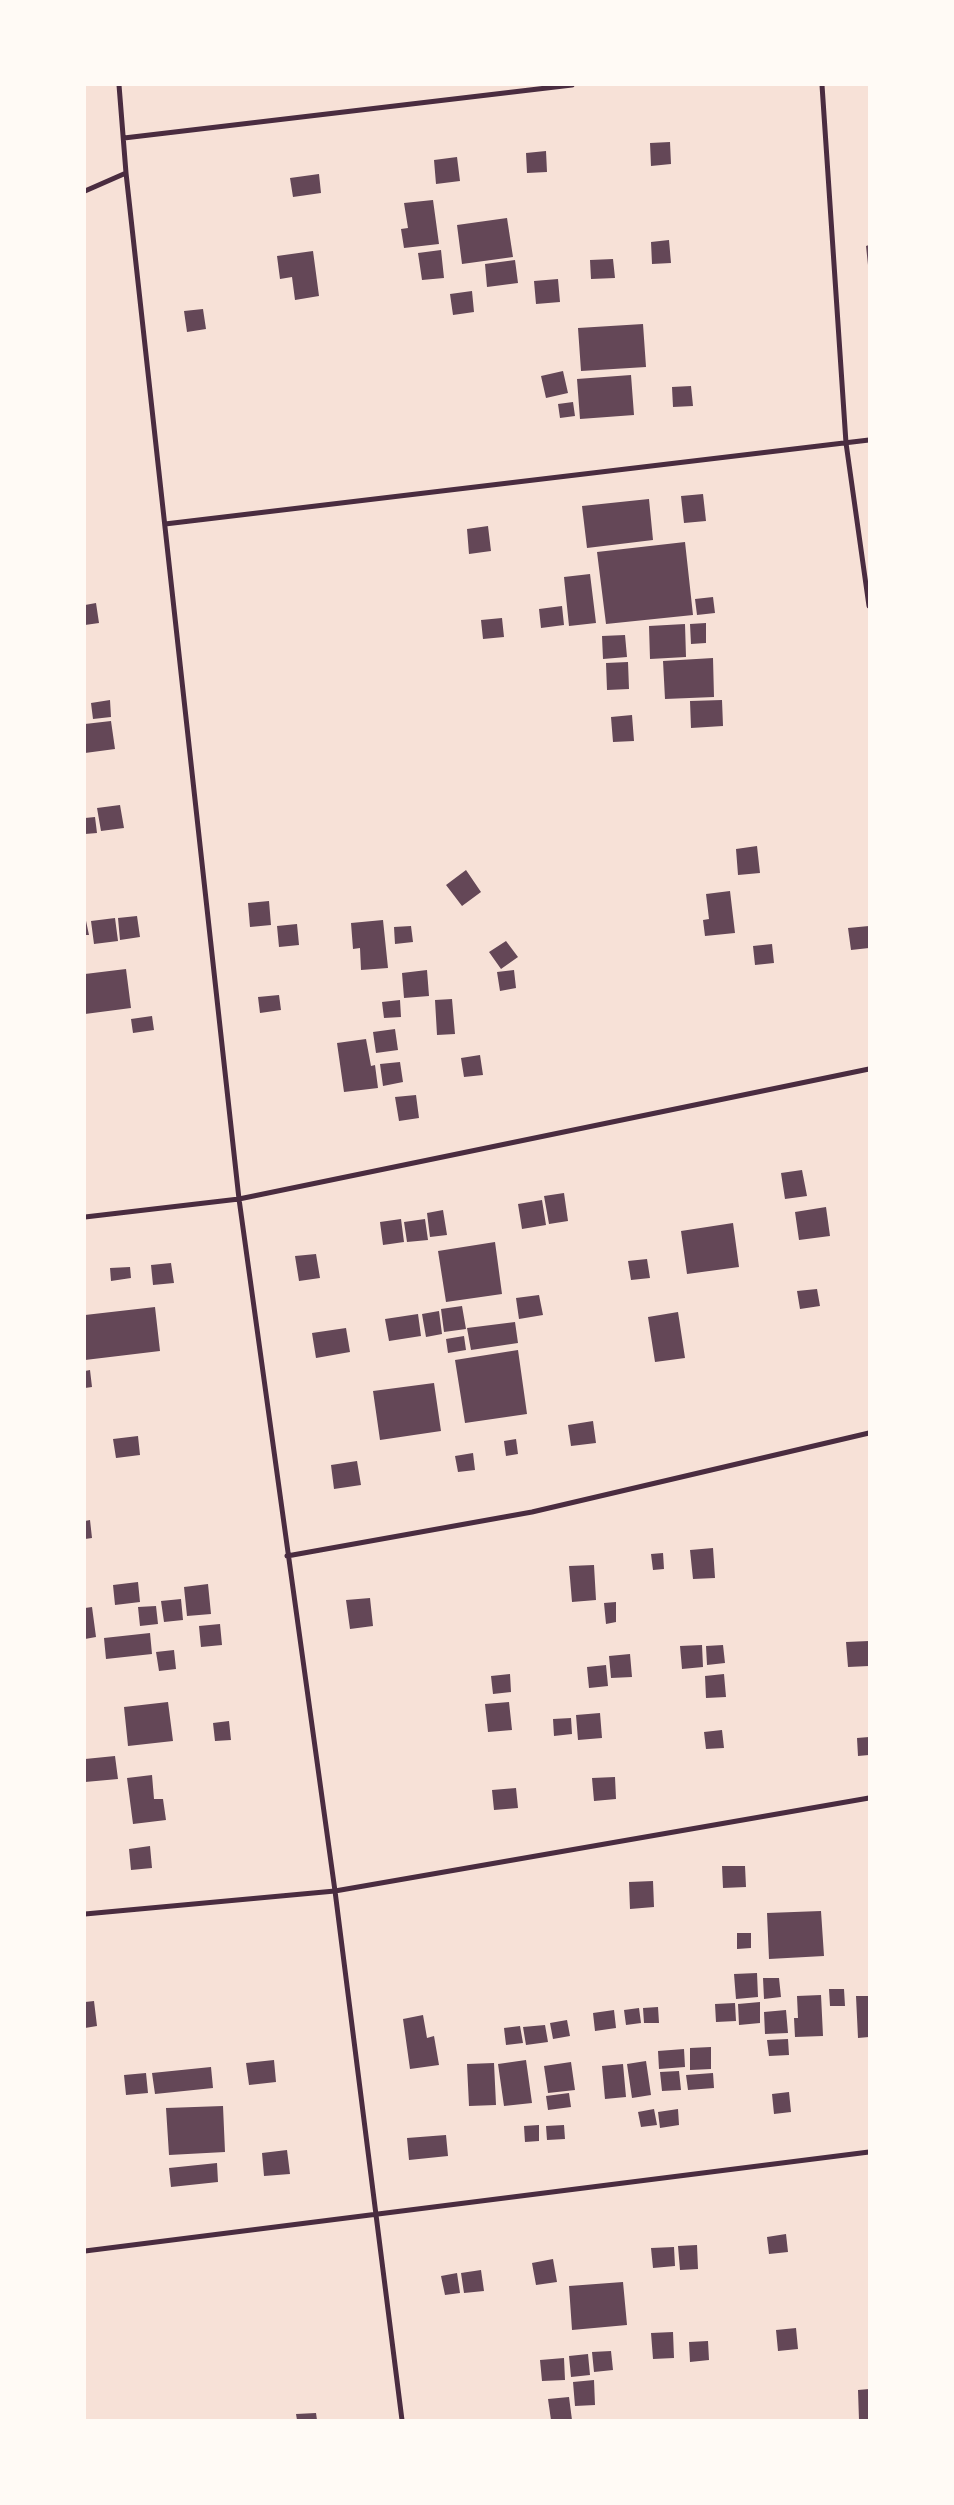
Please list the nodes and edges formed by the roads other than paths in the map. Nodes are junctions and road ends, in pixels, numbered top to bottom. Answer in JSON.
{"nodes":[{"id":1,"x":119,"y":85,"type":"edge"},
{"id":2,"x":572,"y":85,"type":"edge"},
{"id":3,"x":822,"y":85,"type":"edge"},
{"id":4,"x":124,"y":138,"type":"junction"},
{"id":5,"x":126,"y":173,"type":"junction"},
{"id":6,"x":85,"y":190,"type":"edge"},
{"id":7,"x":869,"y":440,"type":"edge"},
{"id":8,"x":846,"y":443,"type":"junction"},
{"id":9,"x":165,"y":524,"type":"junction"},
{"id":10,"x":869,"y":606,"type":"edge"},
{"id":11,"x":869,"y":1069,"type":"edge"},
{"id":12,"x":239,"y":1200,"type":"junction"},
{"id":13,"x":85,"y":1217,"type":"edge"},
{"id":14,"x":869,"y":1433,"type":"edge"},
{"id":15,"x":287,"y":1556,"type":"junction"},
{"id":16,"x":869,"y":1798,"type":"edge"},
{"id":17,"x":335,"y":1890,"type":"junction"},
{"id":18,"x":85,"y":1914,"type":"edge"},
{"id":19,"x":869,"y":2152,"type":"edge"},
{"id":20,"x":377,"y":2213,"type":"junction"},
{"id":21,"x":85,"y":2251,"type":"edge"},
{"id":22,"x":402,"y":2420,"type":"edge"}],
"edges":[{"from":1,"to":4,"type":"street"},
{"from":2,"to":4,"type":"street"},
{"from":3,"to":8,"type":"street"},
{"from":4,"to":5,"type":"street"},
{"from":5,"to":6,"type":"street"},
{"from":5,"to":9,"type":"street"},
{"from":7,"to":8,"type":"street"},
{"from":8,"to":9,"type":"street"},
{"from":8,"to":10,"type":"street"},
{"from":9,"to":12,"type":"street"},
{"from":11,"to":12,"type":"street"},
{"from":12,"to":13,"type":"street"},
{"from":12,"to":15,"type":"street"},
{"from":14,"to":15,"type":"street"},
{"from":15,"to":17,"type":"street"},
{"from":16,"to":17,"type":"street"},
{"from":17,"to":18,"type":"street"},
{"from":17,"to":20,"type":"street"},
{"from":19,"to":20,"type":"street"},
{"from":20,"to":21,"type":"street"},
{"from":20,"to":22,"type":"street"}]}
